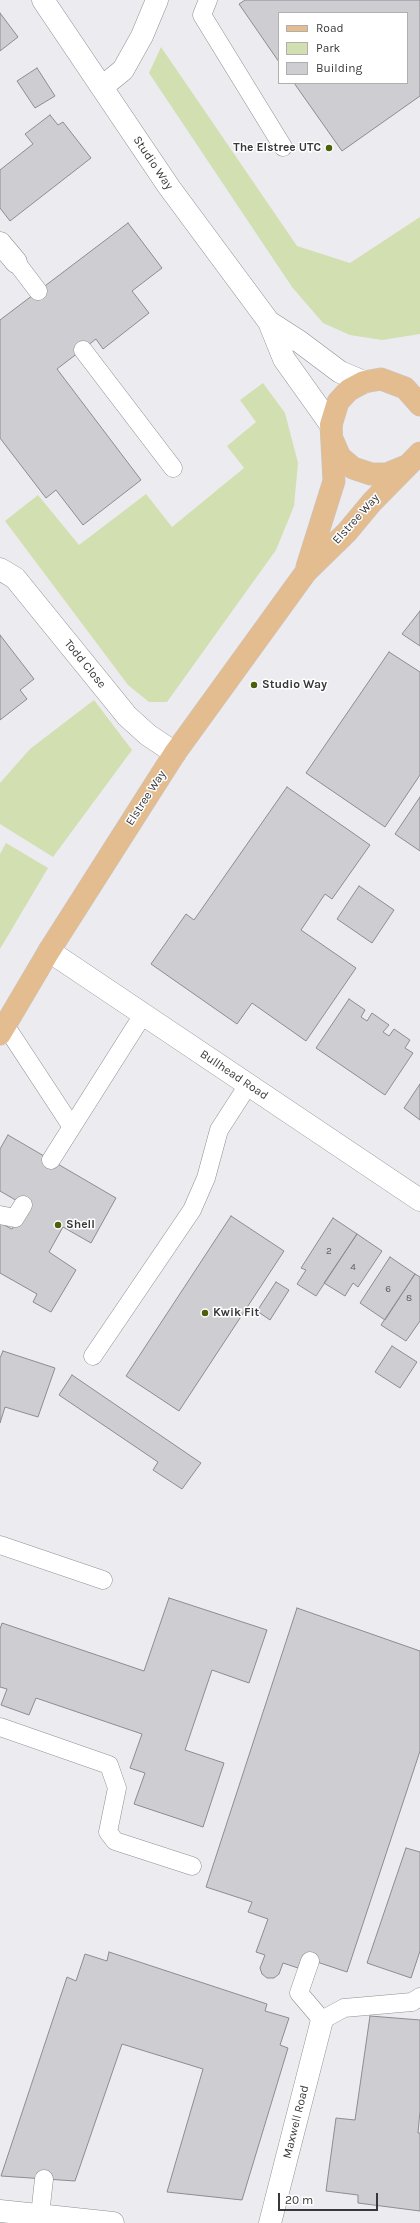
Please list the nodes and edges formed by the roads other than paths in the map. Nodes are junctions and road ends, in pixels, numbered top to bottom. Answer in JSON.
{"nodes":[{"id":1,"x":43,"y":0,"type":"edge"},
{"id":2,"x":157,"y":0,"type":"edge"},
{"id":3,"x":208,"y":0,"type":"edge"},
{"id":4,"x":102,"y":87,"type":"junction"},
{"id":5,"x":283,"y":148,"type":"dead end"},
{"id":6,"x":0,"y":243,"type":"edge"},
{"id":7,"x":16,"y":262,"type":"joint"},
{"id":8,"x":38,"y":291,"type":"dead end"},
{"id":9,"x":269,"y":322,"type":"junction"},
{"id":10,"x":83,"y":350,"type":"dead end"},
{"id":11,"x":364,"y":382,"type":"junction"},
{"id":12,"x":412,"y":384,"type":"edge"},
{"id":13,"x":420,"y":406,"type":"edge"},
{"id":14,"x":332,"y":433,"type":"junction"},
{"id":15,"x":416,"y":455,"type":"edge"},
{"id":16,"x":173,"y":468,"type":"dead end"},
{"id":17,"x":0,"y":569,"type":"edge"},
{"id":18,"x":306,"y":572,"type":"junction"},
{"id":19,"x":175,"y":754,"type":"junction"},
{"id":20,"x":49,"y":951,"type":"junction"},
{"id":21,"x":144,"y":1013,"type":"junction"},
{"id":22,"x":3,"y":1029,"type":"edge"},
{"id":23,"x":248,"y":1085,"type":"junction"},
{"id":24,"x":72,"y":1127,"type":"junction"},
{"id":25,"x":51,"y":1160,"type":"dead end"},
{"id":26,"x":420,"y":1200,"type":"edge"},
{"id":27,"x":23,"y":1205,"type":"dead end"},
{"id":28,"x":0,"y":1215,"type":"edge"},
{"id":29,"x":93,"y":1356,"type":"dead end"},
{"id":30,"x":0,"y":1545,"type":"edge"},
{"id":31,"x":103,"y":1580,"type":"dead end"},
{"id":32,"x":0,"y":1727,"type":"edge"},
{"id":33,"x":192,"y":1866,"type":"dead end"},
{"id":34,"x":310,"y":1961,"type":"dead end"},
{"id":35,"x":420,"y":1998,"type":"edge"},
{"id":36,"x":322,"y":2020,"type":"junction"},
{"id":37,"x":44,"y":2179,"type":"dead end"},
{"id":38,"x":0,"y":2211,"type":"edge"},
{"id":39,"x":40,"y":2215,"type":"junction"},
{"id":40,"x":76,"y":2221,"type":"edge"},
{"id":41,"x":113,"y":2223,"type":"edge"},
{"id":42,"x":270,"y":2223,"type":"edge"}],
"edges":[{"from":1,"to":4,"type":"street","name":"Studio Way"},
{"from":2,"to":4,"type":"street"},
{"from":3,"to":5,"type":"lane"},
{"from":4,"to":9,"type":"street","name":"Studio Way"},
{"from":6,"to":7,"type":"street"},
{"from":7,"to":8,"type":"lane"},
{"from":9,"to":11,"type":"street","name":"Studio Way"},
{"from":9,"to":14,"type":"street","name":"Studio Way"},
{"from":10,"to":16,"type":"lane"},
{"from":11,"to":12,"type":"main road","name":"Elstree Way"},
{"from":11,"to":14,"type":"main road","name":"Elstree Way"},
{"from":12,"to":13,"type":"main road","name":"Elstree Way"},
{"from":14,"to":15,"type":"main road","name":"Elstree Way"},
{"from":14,"to":18,"type":"main road","name":"Elstree Way"},
{"from":15,"to":18,"type":"main road","name":"Elstree Way"},
{"from":17,"to":19,"type":"street","name":"Todd Close"},
{"from":18,"to":19,"type":"main road","name":"Elstree Way"},
{"from":19,"to":20,"type":"main road","name":"Elstree Way"},
{"from":20,"to":21,"type":"street","name":"Bullhead Road"},
{"from":20,"to":22,"type":"main road","name":"Elstree Way"},
{"from":21,"to":23,"type":"street","name":"Bullhead Road"},
{"from":21,"to":24,"type":"lane"},
{"from":22,"to":24,"type":"lane"},
{"from":23,"to":26,"type":"street","name":"Bullhead Road"},
{"from":23,"to":29,"type":"lane"},
{"from":24,"to":25,"type":"lane"},
{"from":27,"to":28,"type":"lane"},
{"from":30,"to":31,"type":"lane"},
{"from":32,"to":33,"type":"lane"},
{"from":34,"to":36,"type":"lane"},
{"from":35,"to":36,"type":"lane"},
{"from":36,"to":42,"type":"street","name":"Maxwell Road"},
{"from":37,"to":39,"type":"lane"},
{"from":38,"to":39,"type":"street"},
{"from":39,"to":40,"type":"street"},
{"from":40,"to":41,"type":"street"}]}
